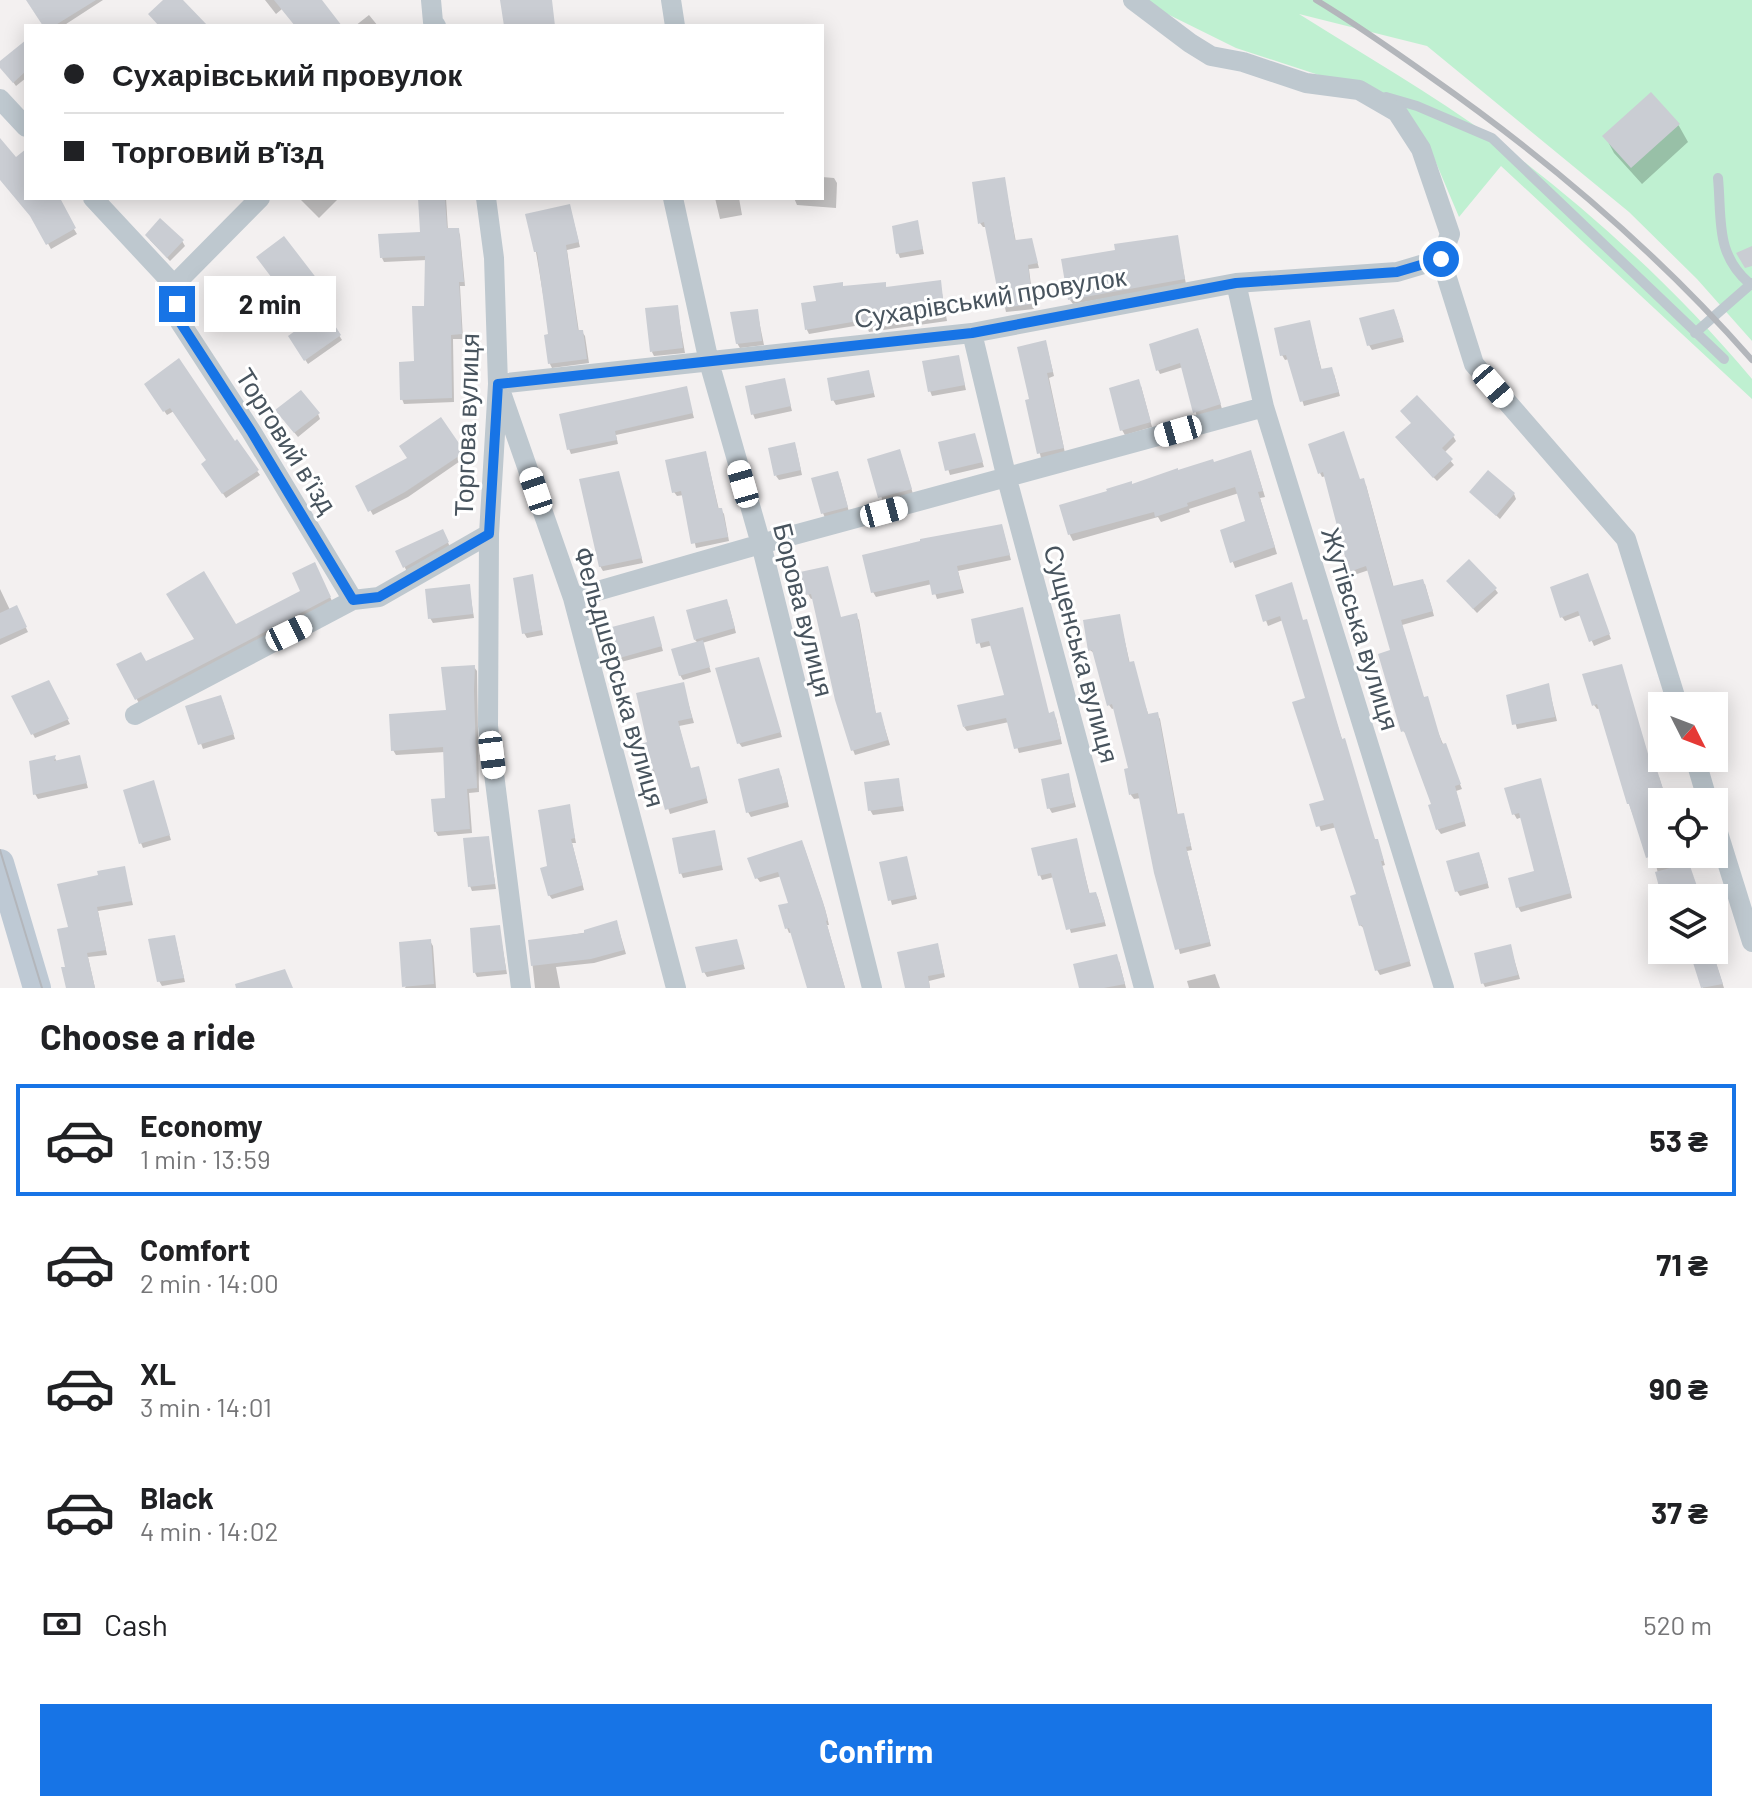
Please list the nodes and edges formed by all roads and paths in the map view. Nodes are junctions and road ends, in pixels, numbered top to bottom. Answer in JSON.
{"nodes":[{"id":1,"x":431,"y":0,"type":"edge"},
{"id":2,"x":671,"y":0,"type":"edge"},
{"id":3,"x":1133,"y":0,"type":"edge"},
{"id":4,"x":433,"y":24,"type":"edge"},
{"id":5,"x":675,"y":24,"type":"edge"},
{"id":6,"x":1359,"y":90,"type":"junction"},
{"id":7,"x":0,"y":99,"type":"edge"},
{"id":8,"x":24,"y":125,"type":"edge"},
{"id":9,"x":1718,"y":178,"type":"dead end"},
{"id":10,"x":95,"y":200,"type":"edge"},
{"id":11,"x":258,"y":200,"type":"edge"},
{"id":12,"x":486,"y":200,"type":"edge"},
{"id":13,"x":673,"y":200,"type":"edge"},
{"id":14,"x":1441,"y":259,"type":"junction"},
{"id":15,"x":1236,"y":283,"type":"junction"},
{"id":16,"x":1751,"y":283,"type":"edge"},
{"id":17,"x":174,"y":285,"type":"junction"},
{"id":18,"x":972,"y":333,"type":"junction"},
{"id":19,"x":1695,"y":333,"type":"junction"},
{"id":20,"x":1724,"y":359,"type":"dead end"},
{"id":21,"x":709,"y":362,"type":"junction"},
{"id":22,"x":498,"y":384,"type":"junction"},
{"id":23,"x":1264,"y":407,"type":"junction"},
{"id":24,"x":1007,"y":479,"type":"junction"},
{"id":25,"x":489,"y":534,"type":"junction"},
{"id":26,"x":761,"y":544,"type":"junction"},
{"id":27,"x":573,"y":598,"type":"junction"},
{"id":28,"x":353,"y":600,"type":"junction"},
{"id":29,"x":1674,"y":692,"type":"edge"},
{"id":30,"x":135,"y":715,"type":"dead end"},
{"id":31,"x":0,"y":863,"type":"edge"},
{"id":32,"x":1728,"y":865,"type":"edge"},
{"id":33,"x":1752,"y":942,"type":"edge"},
{"id":34,"x":37,"y":988,"type":"edge"},
{"id":35,"x":521,"y":988,"type":"edge"},
{"id":36,"x":676,"y":988,"type":"edge"},
{"id":37,"x":872,"y":988,"type":"edge"},
{"id":38,"x":1144,"y":988,"type":"edge"},
{"id":39,"x":1444,"y":988,"type":"edge"}],
"edges":[{"from":1,"to":4,"type":"street"},
{"from":2,"to":5,"type":"street"},
{"from":3,"to":6,"type":"street"},
{"from":6,"to":14,"type":"street"},
{"from":6,"to":19,"type":"lane"},
{"from":7,"to":8,"type":"street"},
{"from":9,"to":16,"type":"lane"},
{"from":10,"to":17,"type":"street"},
{"from":11,"to":17,"type":"street"},
{"from":12,"to":22,"type":"street","name":"Торгова вулиця"},
{"from":13,"to":21,"type":"street","name":"Борова вулиця"},
{"from":14,"to":15,"type":"street","name":"Сухарівський провулок"},
{"from":14,"to":29,"type":"street"},
{"from":15,"to":18,"type":"street","name":"Сухарівський провулок"},
{"from":15,"to":23,"type":"street","name":"Жутівська вулиця"},
{"from":16,"to":19,"type":"lane"},
{"from":17,"to":28,"type":"street","name":"Торговий в’їзд"},
{"from":18,"to":21,"type":"street","name":"Сухарівський провулок"},
{"from":18,"to":24,"type":"street","name":"Сущенська вулиця"},
{"from":19,"to":20,"type":"lane"},
{"from":21,"to":22,"type":"street","name":"Сухарівський провулок"},
{"from":21,"to":26,"type":"street","name":"Борова вулиця"},
{"from":22,"to":25,"type":"street","name":"Торгова вулиця"},
{"from":22,"to":27,"type":"street","name":"Фельдшерська вулиця"},
{"from":23,"to":24,"type":"street"},
{"from":23,"to":39,"type":"street","name":"Жутівська вулиця"},
{"from":24,"to":26,"type":"street"},
{"from":24,"to":38,"type":"street","name":"Сущенська вулиця"},
{"from":25,"to":28,"type":"street"},
{"from":25,"to":35,"type":"street","name":"Торгова вулиця"},
{"from":26,"to":27,"type":"street"},
{"from":26,"to":37,"type":"street","name":"Борова вулиця"},
{"from":27,"to":36,"type":"street","name":"Фельдшерська вулиця"},
{"from":28,"to":30,"type":"street"},
{"from":31,"to":34,"type":"street"},
{"from":32,"to":33,"type":"street"}]}
